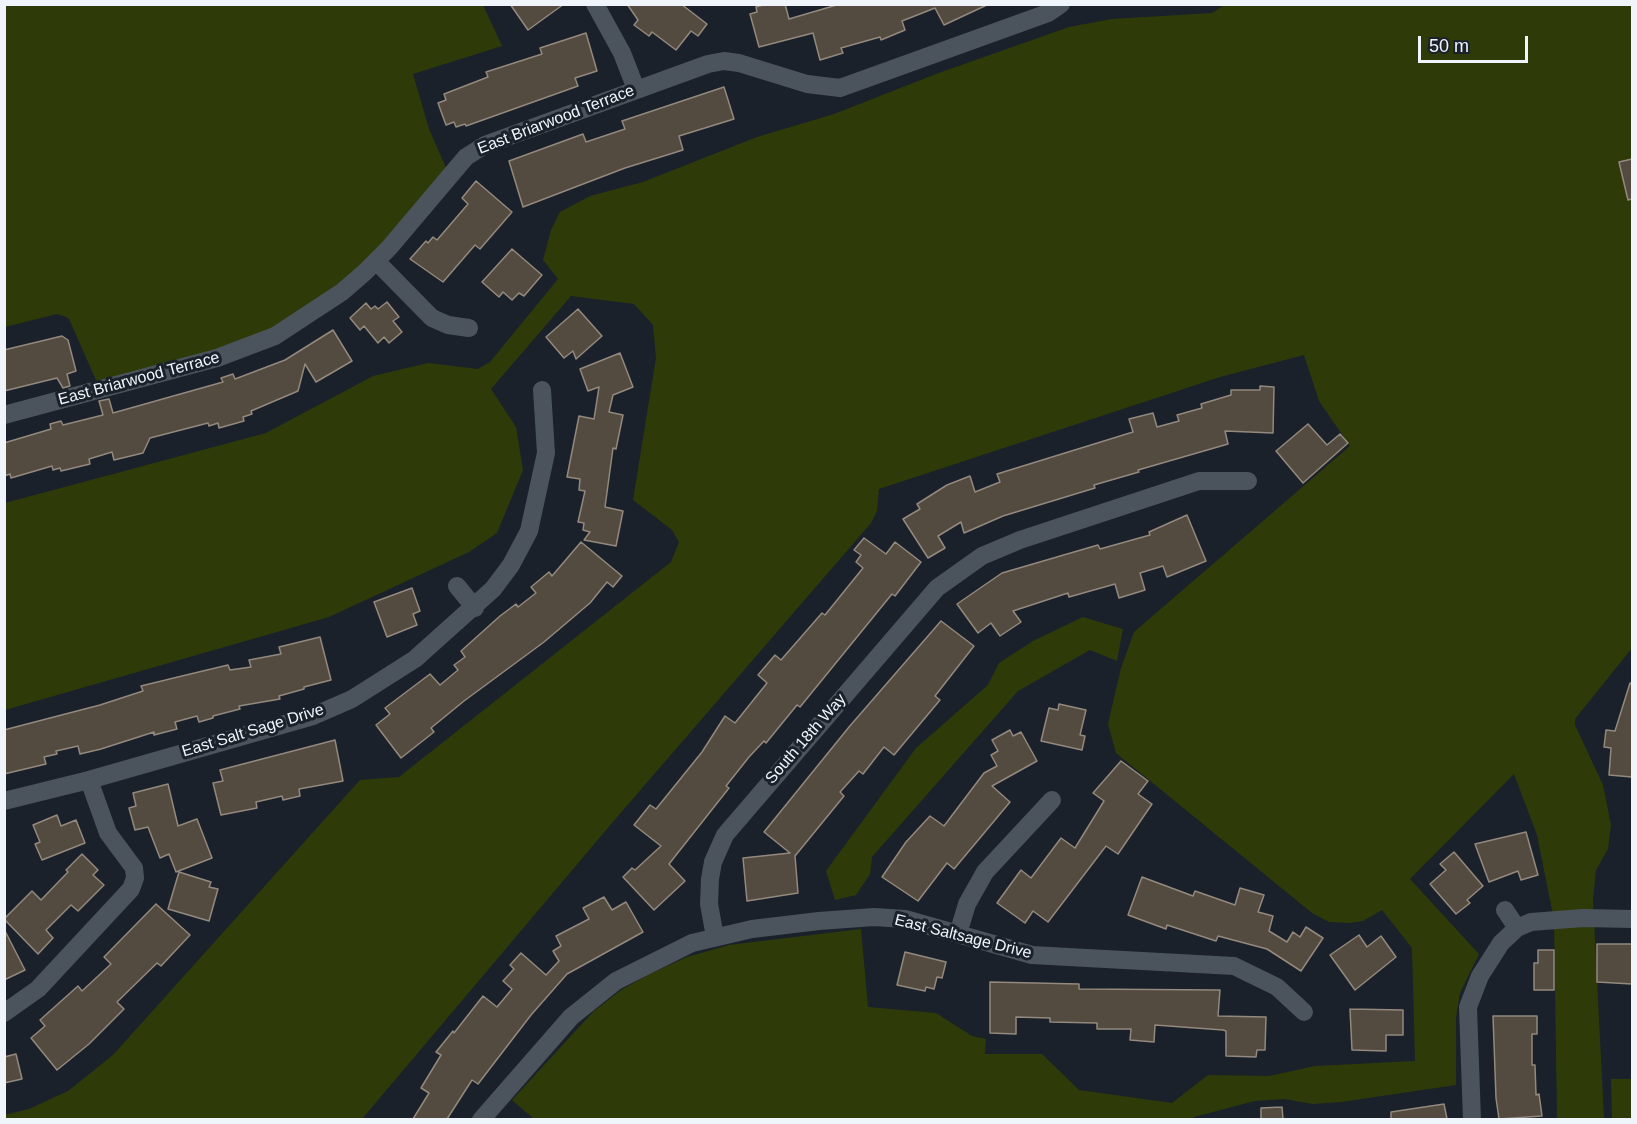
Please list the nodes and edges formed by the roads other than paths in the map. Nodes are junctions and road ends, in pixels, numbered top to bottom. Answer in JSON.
{"nodes":[{"id":1,"x":595,"y":4,"type":"edge"},
{"id":2,"x":1061,"y":4,"type":"edge"},
{"id":3,"x":636,"y":89,"type":"junction"},
{"id":4,"x":376,"y":261,"type":"junction"},
{"id":5,"x":469,"y":328,"type":"dead end"},
{"id":6,"x":542,"y":390,"type":"dead end"},
{"id":7,"x":4,"y":416,"type":"edge"},
{"id":8,"x":1248,"y":481,"type":"dead end"},
{"id":9,"x":457,"y":586,"type":"dead end"},
{"id":10,"x":475,"y":608,"type":"junction"},
{"id":11,"x":89,"y":780,"type":"junction"},
{"id":12,"x":1052,"y":800,"type":"dead end"},
{"id":13,"x":4,"y":801,"type":"edge"},
{"id":14,"x":1505,"y":910,"type":"dead end"},
{"id":15,"x":1632,"y":919,"type":"edge"},
{"id":16,"x":1516,"y":928,"type":"junction"},
{"id":17,"x":958,"y":934,"type":"junction"},
{"id":18,"x":715,"y":937,"type":"junction"},
{"id":19,"x":1304,"y":1012,"type":"dead end"},
{"id":20,"x":4,"y":1013,"type":"edge"},
{"id":21,"x":481,"y":1119,"type":"edge"},
{"id":22,"x":1472,"y":1119,"type":"edge"}],
"edges":[{"from":1,"to":3,"type":"street"},
{"from":2,"to":3,"type":"street","name":"East Briarwood Terrace"},
{"from":3,"to":4,"type":"street","name":"East Briarwood Terrace"},
{"from":4,"to":5,"type":"street"},
{"from":4,"to":7,"type":"street","name":"East Briarwood Terrace"},
{"from":6,"to":10,"type":"street","name":"East Salt Sage Drive"},
{"from":8,"to":18,"type":"street","name":"South 18th Way"},
{"from":9,"to":10,"type":"street"},
{"from":10,"to":11,"type":"street","name":"East Salt Sage Drive"},
{"from":11,"to":13,"type":"street","name":"East Salt Sage Drive"},
{"from":11,"to":20,"type":"street"},
{"from":12,"to":17,"type":"street"},
{"from":14,"to":16,"type":"street"},
{"from":15,"to":16,"type":"street"},
{"from":16,"to":22,"type":"street"},
{"from":17,"to":18,"type":"street","name":"East Saltsage Drive"},
{"from":17,"to":19,"type":"street","name":"East Saltsage Drive"},
{"from":18,"to":21,"type":"street"}]}
